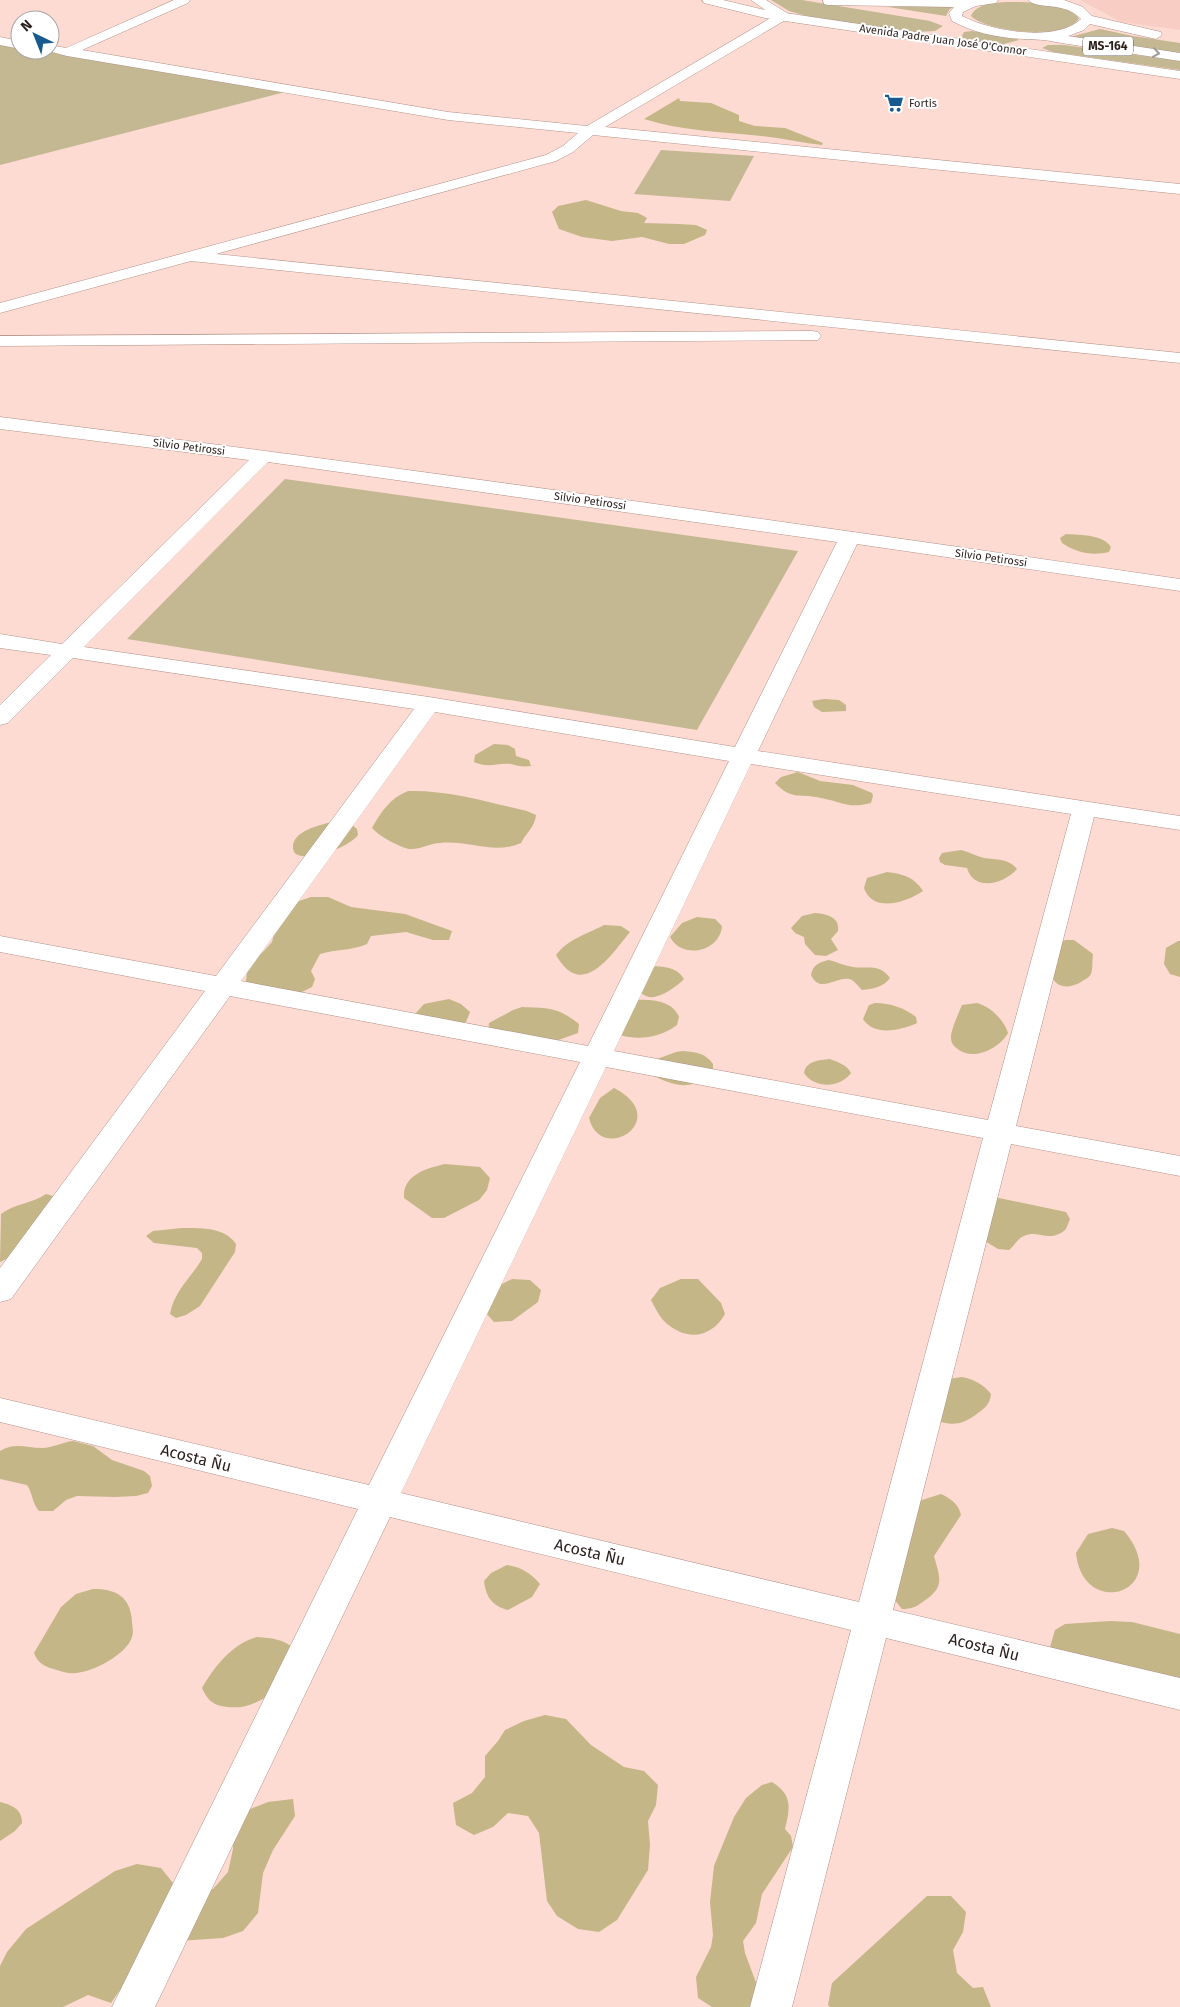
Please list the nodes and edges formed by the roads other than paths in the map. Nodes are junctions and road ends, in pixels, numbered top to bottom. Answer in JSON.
{"nodes":[{"id":1,"x":184,"y":0,"type":"edge"},
{"id":2,"x":708,"y":0,"type":"edge"},
{"id":3,"x":757,"y":0,"type":"edge"},
{"id":4,"x":825,"y":0,"type":"edge"},
{"id":5,"x":992,"y":0,"type":"edge"},
{"id":6,"x":1034,"y":0,"type":"edge"},
{"id":7,"x":1057,"y":2,"type":"edge"},
{"id":8,"x":970,"y":4,"type":"junction"},
{"id":9,"x":922,"y":15,"type":"dead end"},
{"id":10,"x":783,"y":16,"type":"junction"},
{"id":11,"x":941,"y":18,"type":"dead end"},
{"id":12,"x":1088,"y":19,"type":"junction"},
{"id":13,"x":962,"y":22,"type":"junction"},
{"id":14,"x":1037,"y":35,"type":"junction"},
{"id":15,"x":1171,"y":37,"type":"dead end"},
{"id":16,"x":940,"y":40,"type":"junction"},
{"id":17,"x":1016,"y":50,"type":"junction"},
{"id":18,"x":60,"y":51,"type":"edge"},
{"id":19,"x":67,"y":52,"type":"junction"},
{"id":20,"x":1180,"y":57,"type":"edge"},
{"id":21,"x":1180,"y":75,"type":"edge"},
{"id":22,"x":590,"y":130,"type":"junction"},
{"id":23,"x":1180,"y":189,"type":"edge"},
{"id":24,"x":188,"y":256,"type":"junction"},
{"id":25,"x":0,"y":308,"type":"edge"},
{"id":26,"x":954,"y":335,"type":"junction"},
{"id":27,"x":0,"y":341,"type":"edge"},
{"id":28,"x":1180,"y":358,"type":"edge"},
{"id":29,"x":4,"y":427,"type":"edge"},
{"id":30,"x":264,"y":456,"type":"junction"},
{"id":31,"x":850,"y":537,"type":"junction"},
{"id":32,"x":1180,"y":585,"type":"edge"},
{"id":33,"x":0,"y":641,"type":"edge"},
{"id":34,"x":68,"y":651,"type":"junction"},
{"id":35,"x":429,"y":704,"type":"junction"},
{"id":36,"x":0,"y":718,"type":"edge"},
{"id":37,"x":744,"y":756,"type":"junction"},
{"id":38,"x":1084,"y":808,"type":"junction"},
{"id":39,"x":1180,"y":823,"type":"edge"},
{"id":40,"x":0,"y":944,"type":"edge"},
{"id":41,"x":223,"y":986,"type":"junction"},
{"id":42,"x":597,"y":1057,"type":"junction"},
{"id":43,"x":1000,"y":1132,"type":"junction"},
{"id":44,"x":1180,"y":1166,"type":"edge"},
{"id":45,"x":0,"y":1291,"type":"edge"},
{"id":46,"x":0,"y":1410,"type":"edge"},
{"id":47,"x":380,"y":1502,"type":"junction"},
{"id":48,"x":873,"y":1620,"type":"junction"},
{"id":49,"x":1180,"y":1694,"type":"edge"},
{"id":50,"x":133,"y":2007,"type":"edge"},
{"id":51,"x":771,"y":2007,"type":"edge"}],
"edges":[{"from":1,"to":19,"type":"street"},
{"from":2,"to":10,"type":"street","name":"Avenida Padre Juan José O'Connor"},
{"from":3,"to":10,"type":"street"},
{"from":4,"to":8,"type":"street"},
{"from":4,"to":9,"type":"street"},
{"from":5,"to":8,"type":"street"},
{"from":6,"to":7,"type":"street","number":"MS-164"},
{"from":7,"to":12,"type":"street","number":"MS-164"},
{"from":8,"to":13,"type":"street"},
{"from":10,"to":16,"type":"street","name":"Avenida Padre Juan José O'Connor"},
{"from":10,"to":22,"type":"street"},
{"from":11,"to":13,"type":"street","number":"MS-164"},
{"from":12,"to":14,"type":"street"},
{"from":12,"to":15,"type":"street","number":"MS-164"},
{"from":13,"to":14,"type":"street","number":"MS-164"},
{"from":13,"to":16,"type":"street"},
{"from":14,"to":17,"type":"street"},
{"from":14,"to":20,"type":"street","number":"MS-164","one_way":true},
{"from":16,"to":17,"type":"street","name":"Avenida Padre Juan José O'Connor"},
{"from":17,"to":21,"type":"street","name":"Avenida Padre Juan José O'Connor"},
{"from":18,"to":19,"type":"street"},
{"from":19,"to":22,"type":"street"},
{"from":22,"to":23,"type":"street"},
{"from":22,"to":24,"type":"street"},
{"from":24,"to":25,"type":"street"},
{"from":24,"to":26,"type":"street"},
{"from":26,"to":27,"type":"street"},
{"from":26,"to":28,"type":"street"},
{"from":29,"to":30,"type":"street","name":"Silvio Petirossi"},
{"from":30,"to":31,"type":"street","name":"Silvio Petirossi"},
{"from":30,"to":34,"type":"street"},
{"from":31,"to":32,"type":"street","name":"Silvio Petirossi"},
{"from":31,"to":37,"type":"street"},
{"from":33,"to":34,"type":"street"},
{"from":34,"to":35,"type":"street"},
{"from":34,"to":36,"type":"street"},
{"from":35,"to":37,"type":"street"},
{"from":35,"to":41,"type":"street"},
{"from":37,"to":38,"type":"street"},
{"from":37,"to":42,"type":"street"},
{"from":38,"to":39,"type":"street"},
{"from":38,"to":43,"type":"street"},
{"from":40,"to":41,"type":"street"},
{"from":41,"to":42,"type":"street"},
{"from":41,"to":45,"type":"street"},
{"from":42,"to":43,"type":"street"},
{"from":42,"to":47,"type":"street"},
{"from":43,"to":44,"type":"street"},
{"from":43,"to":48,"type":"street"},
{"from":46,"to":47,"type":"street","name":"Acosta Ñu"},
{"from":47,"to":48,"type":"street","name":"Acosta Ñu"},
{"from":47,"to":50,"type":"street"},
{"from":48,"to":49,"type":"street","name":"Acosta Ñu"},
{"from":48,"to":51,"type":"street"}]}
